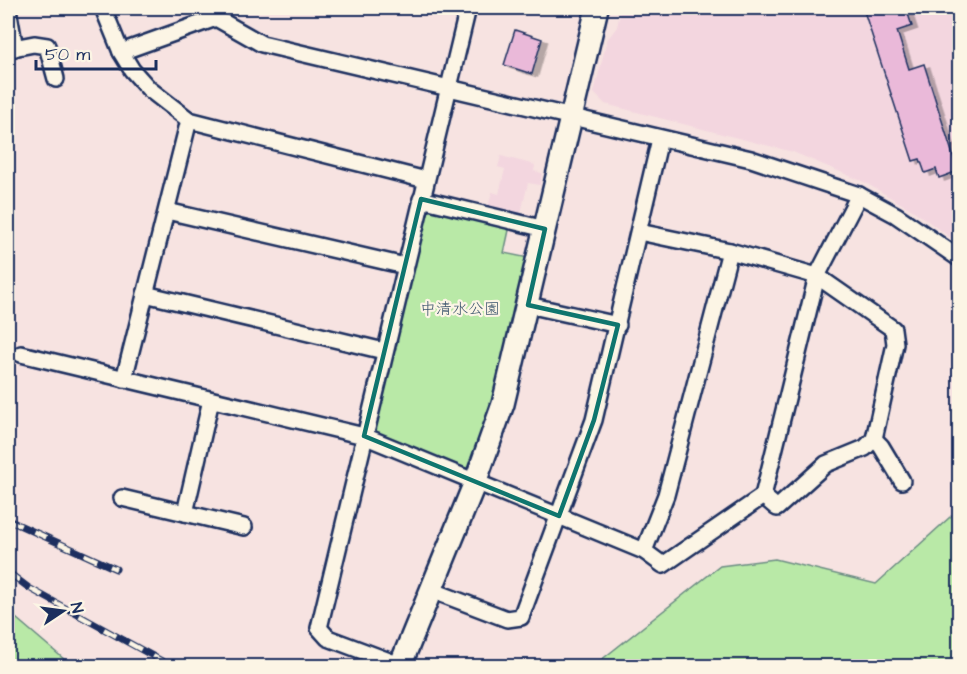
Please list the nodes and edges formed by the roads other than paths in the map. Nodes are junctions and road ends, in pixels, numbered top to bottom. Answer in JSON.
{"nodes":[{"id":1,"x":103,"y":8,"type":"edge"},
{"id":2,"x":468,"y":8,"type":"edge"},
{"id":3,"x":597,"y":8,"type":"edge"},
{"id":4,"x":8,"y":9,"type":"edge"},
{"id":5,"x":212,"y":13,"type":"edge"},
{"id":6,"x":11,"y":49,"type":"edge"},
{"id":7,"x":121,"y":52,"type":"junction"},
{"id":8,"x":56,"y":79,"type":"dead end"},
{"id":9,"x":447,"y":88,"type":"junction"},
{"id":10,"x":571,"y":117,"type":"junction"},
{"id":11,"x":189,"y":120,"type":"junction"},
{"id":12,"x":660,"y":139,"type":"junction"},
{"id":13,"x":426,"y":180,"type":"junction"},
{"id":14,"x":859,"y":195,"type":"junction"},
{"id":15,"x":421,"y":199,"type":"junction"},
{"id":16,"x":167,"y":211,"type":"junction"},
{"id":17,"x":545,"y":229,"type":"junction"},
{"id":18,"x":639,"y":232,"type":"junction"},
{"id":19,"x":730,"y":251,"type":"junction"},
{"id":20,"x":960,"y":259,"type":"edge"},
{"id":21,"x":405,"y":266,"type":"junction"},
{"id":22,"x":817,"y":276,"type":"junction"},
{"id":23,"x":145,"y":294,"type":"junction"},
{"id":24,"x":528,"y":304,"type":"junction"},
{"id":25,"x":618,"y":325,"type":"junction"},
{"id":26,"x":384,"y":351,"type":"junction"},
{"id":27,"x":21,"y":354,"type":"dead end"},
{"id":28,"x":124,"y":379,"type":"junction"},
{"id":29,"x":211,"y":400,"type":"junction"},
{"id":30,"x":364,"y":436,"type":"junction"},
{"id":31,"x":874,"y":439,"type":"junction"},
{"id":32,"x":476,"y":480,"type":"junction"},
{"id":33,"x":902,"y":481,"type":"dead end"},
{"id":34,"x":763,"y":496,"type":"junction"},
{"id":35,"x":122,"y":498,"type":"dead end"},
{"id":36,"x":185,"y":513,"type":"junction"},
{"id":37,"x":559,"y":516,"type":"junction"},
{"id":38,"x":244,"y":527,"type":"dead end"},
{"id":39,"x":644,"y":551,"type":"junction"},
{"id":40,"x":431,"y":590,"type":"junction"},
{"id":41,"x":400,"y":666,"type":"edge"}],
"edges":[{"from":1,"to":7,"type":"street"},
{"from":2,"to":9,"type":"street"},
{"from":3,"to":10,"type":"street"},
{"from":4,"to":6,"type":"street"},
{"from":5,"to":7,"type":"street"},
{"from":5,"to":9,"type":"street"},
{"from":6,"to":8,"type":"street"},
{"from":7,"to":11,"type":"street"},
{"from":9,"to":10,"type":"street"},
{"from":9,"to":13,"type":"street"},
{"from":10,"to":12,"type":"street"},
{"from":10,"to":17,"type":"street"},
{"from":11,"to":13,"type":"street"},
{"from":11,"to":16,"type":"street"},
{"from":12,"to":14,"type":"street"},
{"from":12,"to":18,"type":"street"},
{"from":13,"to":15,"type":"street"},
{"from":14,"to":20,"type":"street"},
{"from":14,"to":22,"type":"street"},
{"from":15,"to":17,"type":"street"},
{"from":15,"to":21,"type":"street"},
{"from":16,"to":21,"type":"street"},
{"from":16,"to":23,"type":"street"},
{"from":17,"to":24,"type":"street"},
{"from":18,"to":19,"type":"street"},
{"from":18,"to":25,"type":"street"},
{"from":19,"to":22,"type":"street"},
{"from":19,"to":39,"type":"street"},
{"from":21,"to":26,"type":"street"},
{"from":22,"to":31,"type":"street"},
{"from":22,"to":34,"type":"street"},
{"from":23,"to":26,"type":"street"},
{"from":23,"to":28,"type":"street"},
{"from":24,"to":25,"type":"street"},
{"from":24,"to":32,"type":"street"},
{"from":25,"to":37,"type":"street"},
{"from":26,"to":30,"type":"street"},
{"from":27,"to":28,"type":"street"},
{"from":28,"to":29,"type":"street"},
{"from":29,"to":30,"type":"street"},
{"from":29,"to":36,"type":"street"},
{"from":30,"to":32,"type":"street"},
{"from":30,"to":41,"type":"street"},
{"from":31,"to":33,"type":"street"},
{"from":31,"to":34,"type":"street"},
{"from":32,"to":37,"type":"street"},
{"from":32,"to":40,"type":"street"},
{"from":34,"to":39,"type":"street"},
{"from":35,"to":36,"type":"street"},
{"from":36,"to":38,"type":"street"},
{"from":37,"to":39,"type":"street"},
{"from":37,"to":40,"type":"street"},
{"from":40,"to":41,"type":"street"}]}
